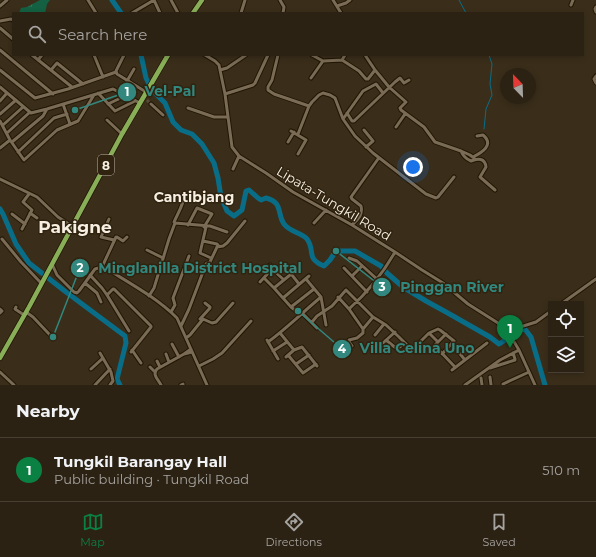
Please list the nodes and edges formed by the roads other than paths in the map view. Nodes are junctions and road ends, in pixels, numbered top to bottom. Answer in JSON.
{"nodes":[{"id":1,"x":7,"y":0,"type":"edge"},
{"id":2,"x":88,"y":0,"type":"edge"},
{"id":3,"x":154,"y":0,"type":"edge"},
{"id":4,"x":171,"y":0,"type":"edge"},
{"id":5,"x":202,"y":0,"type":"edge"},
{"id":6,"x":206,"y":0,"type":"edge"},
{"id":7,"x":245,"y":0,"type":"edge"},
{"id":8,"x":280,"y":0,"type":"edge"},
{"id":9,"x":333,"y":0,"type":"edge"},
{"id":10,"x":350,"y":0,"type":"edge"},
{"id":11,"x":573,"y":0,"type":"edge"},
{"id":12,"x":571,"y":4,"type":"dead end"},
{"id":13,"x":0,"y":6,"type":"edge"},
{"id":14,"x":337,"y":6,"type":"junction"},
{"id":15,"x":596,"y":7,"type":"edge"},
{"id":16,"x":95,"y":12,"type":"edge"},
{"id":17,"x":134,"y":12,"type":"edge"},
{"id":18,"x":160,"y":12,"type":"edge"},
{"id":19,"x":177,"y":12,"type":"edge"},
{"id":20,"x":194,"y":12,"type":"edge"},
{"id":21,"x":198,"y":12,"type":"edge"},
{"id":22,"x":241,"y":12,"type":"edge"},
{"id":23,"x":284,"y":12,"type":"edge"},
{"id":24,"x":340,"y":12,"type":"edge"},
{"id":25,"x":596,"y":12,"type":"edge"},
{"id":26,"x":12,"y":20,"type":"edge"},
{"id":27,"x":0,"y":21,"type":"edge"},
{"id":28,"x":0,"y":28,"type":"edge"},
{"id":29,"x":12,"y":38,"type":"edge"},
{"id":30,"x":0,"y":50,"type":"edge"},
{"id":31,"x":33,"y":56,"type":"edge"},
{"id":32,"x":41,"y":56,"type":"edge"},
{"id":33,"x":94,"y":56,"type":"edge"},
{"id":34,"x":124,"y":56,"type":"edge"},
{"id":35,"x":167,"y":56,"type":"edge"},
{"id":36,"x":207,"y":56,"type":"edge"},
{"id":37,"x":245,"y":56,"type":"edge"},
{"id":38,"x":268,"y":56,"type":"edge"},
{"id":39,"x":278,"y":56,"type":"edge"},
{"id":40,"x":314,"y":56,"type":"edge"},
{"id":41,"x":344,"y":56,"type":"edge"},
{"id":42,"x":366,"y":56,"type":"edge"},
{"id":43,"x":38,"y":60,"type":"junction"},
{"id":44,"x":342,"y":60,"type":"junction"},
{"id":45,"x":323,"y":61,"type":"junction"},
{"id":46,"x":0,"y":70,"type":"edge"},
{"id":47,"x":51,"y":70,"type":"junction"},
{"id":48,"x":134,"y":70,"type":"dead end"},
{"id":49,"x":220,"y":70,"type":"junction"},
{"id":50,"x":375,"y":70,"type":"junction"},
{"id":51,"x":116,"y":72,"type":"junction"},
{"id":52,"x":596,"y":76,"type":"edge"},
{"id":53,"x":103,"y":77,"type":"junction"},
{"id":54,"x":311,"y":78,"type":"dead end"},
{"id":55,"x":409,"y":80,"type":"dead end"},
{"id":56,"x":127,"y":81,"type":"junction"},
{"id":57,"x":596,"y":83,"type":"edge"},
{"id":58,"x":83,"y":84,"type":"junction"},
{"id":59,"x":0,"y":87,"type":"edge"},
{"id":60,"x":72,"y":87,"type":"junction"},
{"id":61,"x":389,"y":87,"type":"junction"},
{"id":62,"x":147,"y":90,"type":"junction"},
{"id":63,"x":7,"y":93,"type":"junction"},
{"id":64,"x":383,"y":93,"type":"junction"},
{"id":65,"x":53,"y":94,"type":"junction"},
{"id":66,"x":96,"y":94,"type":"junction"},
{"id":67,"x":225,"y":94,"type":"junction"},
{"id":68,"x":125,"y":96,"type":"junction"},
{"id":69,"x":16,"y":100,"type":"junction"},
{"id":70,"x":0,"y":101,"type":"edge"},
{"id":71,"x":137,"y":102,"type":"junction"},
{"id":72,"x":64,"y":104,"type":"junction"},
{"id":73,"x":108,"y":104,"type":"junction"},
{"id":74,"x":151,"y":104,"type":"tunnel mouth"},
{"id":75,"x":23,"y":106,"type":"junction"},
{"id":76,"x":309,"y":106,"type":"junction"},
{"id":77,"x":188,"y":108,"type":"dead end"},
{"id":78,"x":48,"y":109,"type":"junction"},
{"id":79,"x":30,"y":112,"type":"junction"},
{"id":80,"x":347,"y":113,"type":"junction"},
{"id":81,"x":0,"y":114,"type":"edge"},
{"id":82,"x":66,"y":114,"type":"junction"},
{"id":83,"x":405,"y":114,"type":"junction"},
{"id":84,"x":163,"y":115,"type":"dead end"},
{"id":85,"x":228,"y":117,"type":"junction"},
{"id":86,"x":343,"y":119,"type":"junction"},
{"id":87,"x":107,"y":120,"type":"dead end"},
{"id":88,"x":0,"y":121,"type":"edge"},
{"id":89,"x":70,"y":124,"type":"junction"},
{"id":90,"x":3,"y":127,"type":"junction"},
{"id":91,"x":396,"y":127,"type":"dead end"},
{"id":92,"x":364,"y":130,"type":"dead end"},
{"id":93,"x":0,"y":132,"type":"edge"},
{"id":94,"x":7,"y":133,"type":"junction"},
{"id":95,"x":122,"y":134,"type":"junction"},
{"id":96,"x":298,"y":134,"type":"junction"},
{"id":97,"x":477,"y":136,"type":"dead end"},
{"id":98,"x":11,"y":141,"type":"junction"},
{"id":99,"x":288,"y":142,"type":"dead end"},
{"id":100,"x":366,"y":147,"type":"junction"},
{"id":101,"x":0,"y":148,"type":"edge"},
{"id":102,"x":18,"y":152,"type":"junction"},
{"id":103,"x":298,"y":154,"type":"dead end"},
{"id":104,"x":239,"y":156,"type":"junction"},
{"id":105,"x":474,"y":158,"type":"junction"},
{"id":106,"x":378,"y":159,"type":"dead end"},
{"id":107,"x":233,"y":169,"type":"dead end"},
{"id":108,"x":454,"y":177,"type":"dead end"},
{"id":109,"x":0,"y":179,"type":"edge"},
{"id":110,"x":495,"y":190,"type":"dead end"},
{"id":111,"x":185,"y":193,"type":"dead end"},
{"id":112,"x":29,"y":194,"type":"junction"},
{"id":113,"x":326,"y":210,"type":"junction"},
{"id":114,"x":30,"y":213,"type":"junction"},
{"id":115,"x":12,"y":214,"type":"dead end"},
{"id":116,"x":37,"y":218,"type":"dead end"},
{"id":117,"x":109,"y":219,"type":"dead end"},
{"id":118,"x":245,"y":221,"type":"dead end"},
{"id":119,"x":314,"y":222,"type":"dead end"},
{"id":120,"x":175,"y":223,"type":"junction"},
{"id":121,"x":24,"y":224,"type":"junction"},
{"id":122,"x":188,"y":225,"type":"junction"},
{"id":123,"x":352,"y":225,"type":"junction"},
{"id":124,"x":72,"y":226,"type":"junction"},
{"id":125,"x":205,"y":227,"type":"junction"},
{"id":126,"x":22,"y":229,"type":"dead end"},
{"id":127,"x":227,"y":232,"type":"dead end"},
{"id":128,"x":127,"y":237,"type":"dead end"},
{"id":129,"x":2,"y":239,"type":"dead end"},
{"id":130,"x":114,"y":240,"type":"junction"},
{"id":131,"x":203,"y":241,"type":"junction"},
{"id":132,"x":217,"y":247,"type":"junction"},
{"id":133,"x":146,"y":250,"type":"dead end"},
{"id":134,"x":395,"y":252,"type":"junction"},
{"id":135,"x":188,"y":256,"type":"dead end"},
{"id":136,"x":163,"y":258,"type":"junction"},
{"id":137,"x":212,"y":258,"type":"junction"},
{"id":138,"x":349,"y":258,"type":"dead end"},
{"id":139,"x":50,"y":266,"type":"junction"},
{"id":140,"x":362,"y":266,"type":"junction"},
{"id":141,"x":102,"y":267,"type":"junction"},
{"id":142,"x":344,"y":268,"type":"dead end"},
{"id":143,"x":288,"y":270,"type":"dead end"},
{"id":144,"x":290,"y":274,"type":"junction"},
{"id":145,"x":90,"y":275,"type":"junction"},
{"id":146,"x":310,"y":276,"type":"dead end"},
{"id":147,"x":352,"y":276,"type":"junction"},
{"id":148,"x":264,"y":278,"type":"junction"},
{"id":149,"x":306,"y":279,"type":"junction"},
{"id":150,"x":284,"y":280,"type":"junction"},
{"id":151,"x":378,"y":280,"type":"junction"},
{"id":152,"x":595,"y":280,"type":"edge"},
{"id":153,"x":42,"y":282,"type":"junction"},
{"id":154,"x":260,"y":282,"type":"dead end"},
{"id":155,"x":85,"y":283,"type":"junction"},
{"id":156,"x":299,"y":284,"type":"junction"},
{"id":157,"x":274,"y":288,"type":"junction"},
{"id":158,"x":314,"y":289,"type":"junction"},
{"id":159,"x":367,"y":292,"type":"junction"},
{"id":160,"x":107,"y":295,"type":"junction"},
{"id":161,"x":148,"y":296,"type":"junction"},
{"id":162,"x":338,"y":297,"type":"junction"},
{"id":163,"x":283,"y":298,"type":"junction"},
{"id":164,"x":321,"y":298,"type":"junction"},
{"id":165,"x":565,"y":301,"type":"edge"},
{"id":166,"x":101,"y":302,"type":"dead end"},
{"id":167,"x":358,"y":302,"type":"junction"},
{"id":168,"x":205,"y":303,"type":"dead end"},
{"id":169,"x":233,"y":303,"type":"dead end"},
{"id":170,"x":16,"y":307,"type":"dead end"},
{"id":171,"x":291,"y":308,"type":"junction"},
{"id":172,"x":0,"y":309,"type":"edge"},
{"id":173,"x":349,"y":309,"type":"junction"},
{"id":174,"x":324,"y":311,"type":"junction"},
{"id":175,"x":171,"y":312,"type":"junction"},
{"id":176,"x":0,"y":313,"type":"edge"},
{"id":177,"x":302,"y":313,"type":"junction"},
{"id":178,"x":548,"y":313,"type":"edge"},
{"id":179,"x":25,"y":314,"type":"junction"},
{"id":180,"x":373,"y":317,"type":"junction"},
{"id":181,"x":201,"y":321,"type":"junction"},
{"id":182,"x":251,"y":321,"type":"dead end"},
{"id":183,"x":312,"y":322,"type":"junction"},
{"id":184,"x":384,"y":324,"type":"junction"},
{"id":185,"x":326,"y":325,"type":"dead end"},
{"id":186,"x":181,"y":326,"type":"junction"},
{"id":187,"x":317,"y":328,"type":"dead end"},
{"id":188,"x":364,"y":328,"type":"junction"},
{"id":189,"x":129,"y":331,"type":"dead end"},
{"id":190,"x":394,"y":332,"type":"junction"},
{"id":191,"x":280,"y":333,"type":"junction"},
{"id":192,"x":429,"y":333,"type":"junction"},
{"id":193,"x":508,"y":333,"type":"junction"},
{"id":194,"x":446,"y":334,"type":"junction"},
{"id":195,"x":50,"y":335,"type":"dead end"},
{"id":196,"x":375,"y":335,"type":"dead end"},
{"id":197,"x":186,"y":338,"type":"junction"},
{"id":198,"x":422,"y":340,"type":"junction"},
{"id":199,"x":287,"y":342,"type":"junction"},
{"id":200,"x":404,"y":342,"type":"junction"},
{"id":201,"x":487,"y":343,"type":"dead end"},
{"id":202,"x":172,"y":344,"type":"dead end"},
{"id":203,"x":425,"y":344,"type":"dead end"},
{"id":204,"x":436,"y":344,"type":"junction"},
{"id":205,"x":452,"y":344,"type":"junction"},
{"id":206,"x":352,"y":346,"type":"dead end"},
{"id":207,"x":192,"y":350,"type":"junction"},
{"id":208,"x":294,"y":350,"type":"junction"},
{"id":209,"x":519,"y":350,"type":"junction"},
{"id":210,"x":273,"y":351,"type":"junction"},
{"id":211,"x":513,"y":353,"type":"junction"},
{"id":212,"x":100,"y":354,"type":"dead end"},
{"id":213,"x":166,"y":354,"type":"dead end"},
{"id":214,"x":442,"y":354,"type":"junction"},
{"id":215,"x":309,"y":355,"type":"junction"},
{"id":216,"x":179,"y":357,"type":"junction"},
{"id":217,"x":0,"y":358,"type":"edge"},
{"id":218,"x":103,"y":358,"type":"junction"},
{"id":219,"x":278,"y":359,"type":"dead end"},
{"id":220,"x":465,"y":360,"type":"junction"},
{"id":221,"x":157,"y":361,"type":"dead end"},
{"id":222,"x":170,"y":362,"type":"junction"},
{"id":223,"x":141,"y":363,"type":"dead end"},
{"id":224,"x":296,"y":364,"type":"junction"},
{"id":225,"x":199,"y":366,"type":"junction"},
{"id":226,"x":150,"y":367,"type":"dead end"},
{"id":227,"x":160,"y":368,"type":"junction"},
{"id":228,"x":91,"y":369,"type":"dead end"},
{"id":229,"x":110,"y":369,"type":"junction"},
{"id":230,"x":487,"y":369,"type":"junction"},
{"id":231,"x":0,"y":372,"type":"edge"},
{"id":232,"x":155,"y":372,"type":"junction"},
{"id":233,"x":529,"y":372,"type":"junction"},
{"id":234,"x":490,"y":377,"type":"dead end"},
{"id":235,"x":480,"y":378,"type":"dead end"},
{"id":236,"x":471,"y":380,"type":"junction"},
{"id":237,"x":503,"y":384,"type":"dead end"},
{"id":238,"x":14,"y":385,"type":"edge"},
{"id":239,"x":95,"y":385,"type":"edge"},
{"id":240,"x":110,"y":385,"type":"edge"},
{"id":241,"x":160,"y":385,"type":"edge"},
{"id":242,"x":207,"y":385,"type":"edge"},
{"id":243,"x":465,"y":385,"type":"edge"},
{"id":244,"x":472,"y":385,"type":"edge"},
{"id":245,"x":482,"y":385,"type":"edge"},
{"id":246,"x":490,"y":385,"type":"edge"},
{"id":247,"x":535,"y":385,"type":"edge"}],
"edges":[{"from":1,"to":13,"type":"street"},
{"from":2,"to":16,"type":"street"},
{"from":3,"to":17,"type":"street"},
{"from":3,"to":18,"type":"street"},
{"from":4,"to":19,"type":"street"},
{"from":5,"to":20,"type":"highway"},
{"from":6,"to":21,"type":"highway"},
{"from":7,"to":22,"type":"street"},
{"from":8,"to":23,"type":"street"},
{"from":9,"to":14,"type":"street"},
{"from":10,"to":14,"type":"street"},
{"from":11,"to":12,"type":"street"},
{"from":14,"to":24,"type":"street"},
{"from":15,"to":25,"type":"street"},
{"from":26,"to":27,"type":"street"},
{"from":28,"to":29,"type":"street"},
{"from":30,"to":65,"type":"street"},
{"from":31,"to":43,"type":"street"},
{"from":32,"to":43,"type":"street"},
{"from":33,"to":53,"type":"street"},
{"from":34,"to":51,"type":"street"},
{"from":35,"to":62,"type":"highway","number":"8"},
{"from":36,"to":49,"type":"street"},
{"from":37,"to":49,"type":"street"},
{"from":38,"to":67,"type":"street"},
{"from":39,"to":76,"type":"street"},
{"from":40,"to":45,"type":"street"},
{"from":41,"to":44,"type":"street"},
{"from":42,"to":50,"type":"street"},
{"from":43,"to":47,"type":"street"},
{"from":44,"to":45,"type":"street"},
{"from":44,"to":50,"type":"street"},
{"from":45,"to":54,"type":"street"},
{"from":46,"to":65,"type":"street"},
{"from":47,"to":58,"type":"street"},
{"from":47,"to":60,"type":"street"},
{"from":48,"to":56,"type":"street"},
{"from":49,"to":67,"type":"street"},
{"from":50,"to":61,"type":"street"},
{"from":51,"to":53,"type":"street"},
{"from":51,"to":56,"type":"street"},
{"from":52,"to":57,"type":"street"},
{"from":53,"to":58,"type":"street"},
{"from":55,"to":61,"type":"street"},
{"from":56,"to":62,"type":"street"},
{"from":58,"to":60,"type":"street"},
{"from":59,"to":63,"type":"street"},
{"from":60,"to":65,"type":"street"},
{"from":61,"to":64,"type":"street"},
{"from":61,"to":83,"type":"street"},
{"from":62,"to":71,"type":"highway","number":"8"},
{"from":63,"to":69,"type":"street"},
{"from":63,"to":70,"type":"street"},
{"from":64,"to":80,"type":"street"},
{"from":64,"to":80,"type":"street"},
{"from":66,"to":68,"type":"street"},
{"from":66,"to":72,"type":"street"},
{"from":66,"to":73,"type":"street"},
{"from":66,"to":89,"type":"street"},
{"from":67,"to":85,"type":"street"},
{"from":68,"to":71,"type":"street"},
{"from":68,"to":73,"type":"street"},
{"from":69,"to":75,"type":"street"},
{"from":69,"to":81,"type":"street"},
{"from":71,"to":73,"type":"street"},
{"from":71,"to":95,"type":"highway","number":"8"},
{"from":72,"to":78,"type":"street"},
{"from":72,"to":82,"type":"street"},
{"from":74,"to":84,"type":"street"},
{"from":75,"to":79,"type":"street"},
{"from":75,"to":90,"type":"street"},
{"from":76,"to":86,"type":"street"},
{"from":76,"to":96,"type":"street"},
{"from":77,"to":85,"type":"street"},
{"from":78,"to":79,"type":"street"},
{"from":78,"to":98,"type":"street"},
{"from":79,"to":94,"type":"street"},
{"from":80,"to":86,"type":"street"},
{"from":82,"to":89,"type":"street"},
{"from":82,"to":102,"type":"street"},
{"from":83,"to":91,"type":"street"},
{"from":83,"to":105,"type":"street"},
{"from":85,"to":104,"type":"street"},
{"from":86,"to":100,"type":"street"},
{"from":87,"to":95,"type":"street"},
{"from":88,"to":90,"type":"street"},
{"from":89,"to":102,"type":"street"},
{"from":90,"to":93,"type":"street"},
{"from":90,"to":94,"type":"street"},
{"from":92,"to":100,"type":"street"},
{"from":94,"to":98,"type":"street"},
{"from":95,"to":124,"type":"highway","number":"8"},
{"from":96,"to":99,"type":"street"},
{"from":96,"to":103,"type":"street"},
{"from":97,"to":105,"type":"street"},
{"from":98,"to":101,"type":"street"},
{"from":98,"to":102,"type":"street"},
{"from":100,"to":108,"type":"street"},
{"from":104,"to":107,"type":"street"},
{"from":104,"to":113,"type":"street","name":"Lipata-Tungkil Road"},
{"from":105,"to":110,"type":"street"},
{"from":106,"to":123,"type":"street"},
{"from":109,"to":112,"type":"street"},
{"from":111,"to":120,"type":"street"},
{"from":112,"to":114,"type":"street"},
{"from":112,"to":124,"type":"street"},
{"from":113,"to":119,"type":"street"},
{"from":113,"to":123,"type":"street","name":"Lipata-Tungkil Road"},
{"from":114,"to":116,"type":"street"},
{"from":114,"to":121,"type":"street"},
{"from":115,"to":121,"type":"street"},
{"from":117,"to":130,"type":"street"},
{"from":118,"to":132,"type":"street"},
{"from":120,"to":122,"type":"street"},
{"from":120,"to":136,"type":"street"},
{"from":121,"to":126,"type":"street"},
{"from":122,"to":125,"type":"street"},
{"from":122,"to":125,"type":"street"},
{"from":123,"to":134,"type":"street","name":"Lipata-Tungkil Road"},
{"from":124,"to":139,"type":"highway","number":"8"},
{"from":125,"to":127,"type":"street"},
{"from":125,"to":131,"type":"street"},
{"from":128,"to":130,"type":"street"},
{"from":129,"to":153,"type":"street"},
{"from":130,"to":141,"type":"street"},
{"from":131,"to":132,"type":"street"},
{"from":131,"to":137,"type":"street"},
{"from":132,"to":137,"type":"street"},
{"from":133,"to":136,"type":"street"},
{"from":134,"to":151,"type":"street"},
{"from":134,"to":193,"type":"street","name":"Lipata-Tungkil Road"},
{"from":135,"to":175,"type":"street"},
{"from":136,"to":161,"type":"street"},
{"from":137,"to":186,"type":"street"},
{"from":138,"to":140,"type":"street"},
{"from":139,"to":153,"type":"highway","number":"8"},
{"from":139,"to":155,"type":"street"},
{"from":140,"to":147,"type":"street"},
{"from":140,"to":151,"type":"street"},
{"from":141,"to":145,"type":"street"},
{"from":141,"to":161,"type":"street"},
{"from":142,"to":147,"type":"street"},
{"from":143,"to":144,"type":"street"},
{"from":144,"to":150,"type":"street"},
{"from":144,"to":156,"type":"street"},
{"from":145,"to":155,"type":"street"},
{"from":145,"to":160,"type":"street"},
{"from":146,"to":149,"type":"street"},
{"from":147,"to":159,"type":"street"},
{"from":148,"to":150,"type":"street"},
{"from":148,"to":154,"type":"street"},
{"from":148,"to":157,"type":"street"},
{"from":149,"to":156,"type":"street"},
{"from":149,"to":158,"type":"street"},
{"from":150,"to":157,"type":"street"},
{"from":151,"to":159,"type":"street"},
{"from":152,"to":165,"type":"street"},
{"from":153,"to":179,"type":"highway","number":"8"},
{"from":155,"to":166,"type":"street"},
{"from":156,"to":163,"type":"street"},
{"from":157,"to":163,"type":"street"},
{"from":158,"to":164,"type":"street"},
{"from":158,"to":171,"type":"street"},
{"from":159,"to":167,"type":"street"},
{"from":160,"to":189,"type":"street"},
{"from":160,"to":223,"type":"street"},
{"from":161,"to":175,"type":"street"},
{"from":162,"to":167,"type":"street"},
{"from":162,"to":173,"type":"street"},
{"from":162,"to":174,"type":"street"},
{"from":163,"to":171,"type":"street"},
{"from":164,"to":174,"type":"street"},
{"from":164,"to":177,"type":"street"},
{"from":167,"to":173,"type":"street"},
{"from":167,"to":180,"type":"street"},
{"from":168,"to":181,"type":"street"},
{"from":169,"to":181,"type":"street"},
{"from":170,"to":179,"type":"street"},
{"from":171,"to":177,"type":"street"},
{"from":172,"to":176,"type":"street"},
{"from":173,"to":188,"type":"street"},
{"from":174,"to":183,"type":"street"},
{"from":174,"to":185,"type":"street"},
{"from":175,"to":186,"type":"street"},
{"from":177,"to":183,"type":"street"},
{"from":177,"to":191,"type":"street"},
{"from":178,"to":193,"type":"street"},
{"from":179,"to":195,"type":"street"},
{"from":179,"to":217,"type":"highway","number":"8"},
{"from":180,"to":184,"type":"street"},
{"from":180,"to":188,"type":"street"},
{"from":181,"to":197,"type":"street"},
{"from":182,"to":225,"type":"street"},
{"from":183,"to":187,"type":"street"},
{"from":184,"to":190,"type":"street"},
{"from":184,"to":196,"type":"street"},
{"from":186,"to":197,"type":"street"},
{"from":188,"to":206,"type":"street"},
{"from":190,"to":200,"type":"street"},
{"from":190,"to":200,"type":"street"},
{"from":191,"to":199,"type":"street"},
{"from":191,"to":210,"type":"street"},
{"from":192,"to":194,"type":"street"},
{"from":192,"to":198,"type":"street"},
{"from":192,"to":204,"type":"street"},
{"from":193,"to":209,"type":"street","name":"Lipata-Tungkil Road"},
{"from":194,"to":204,"type":"street"},
{"from":194,"to":205,"type":"street"},
{"from":197,"to":207,"type":"street"},
{"from":198,"to":200,"type":"street"},
{"from":198,"to":203,"type":"street"},
{"from":199,"to":208,"type":"street"},
{"from":199,"to":210,"type":"street"},
{"from":201,"to":220,"type":"street"},
{"from":202,"to":216,"type":"street"},
{"from":204,"to":214,"type":"street"},
{"from":205,"to":214,"type":"street"},
{"from":205,"to":220,"type":"street"},
{"from":207,"to":216,"type":"street"},
{"from":207,"to":225,"type":"street"},
{"from":208,"to":215,"type":"street"},
{"from":208,"to":224,"type":"street"},
{"from":209,"to":211,"type":"street"},
{"from":209,"to":233,"type":"street","name":"Lipata-Tungkil Road"},
{"from":210,"to":219,"type":"street"},
{"from":211,"to":230,"type":"street"},
{"from":211,"to":230,"type":"street"},
{"from":212,"to":218,"type":"street"},
{"from":213,"to":222,"type":"street"},
{"from":214,"to":220,"type":"street"},
{"from":215,"to":224,"type":"street"},
{"from":215,"to":224,"type":"street"},
{"from":216,"to":222,"type":"street"},
{"from":218,"to":228,"type":"street"},
{"from":218,"to":229,"type":"street"},
{"from":221,"to":227,"type":"street"},
{"from":222,"to":227,"type":"street"},
{"from":225,"to":242,"type":"street"},
{"from":226,"to":232,"type":"street"},
{"from":227,"to":232,"type":"street"},
{"from":229,"to":239,"type":"street"},
{"from":229,"to":240,"type":"street"},
{"from":230,"to":236,"type":"street"},
{"from":231,"to":238,"type":"street"},
{"from":232,"to":241,"type":"street"},
{"from":233,"to":237,"type":"street"},
{"from":233,"to":247,"type":"street","name":"Lipata-Tungkil Road"},
{"from":234,"to":246,"type":"street"},
{"from":235,"to":245,"type":"street"},
{"from":236,"to":243,"type":"street"},
{"from":236,"to":244,"type":"street"}]}
